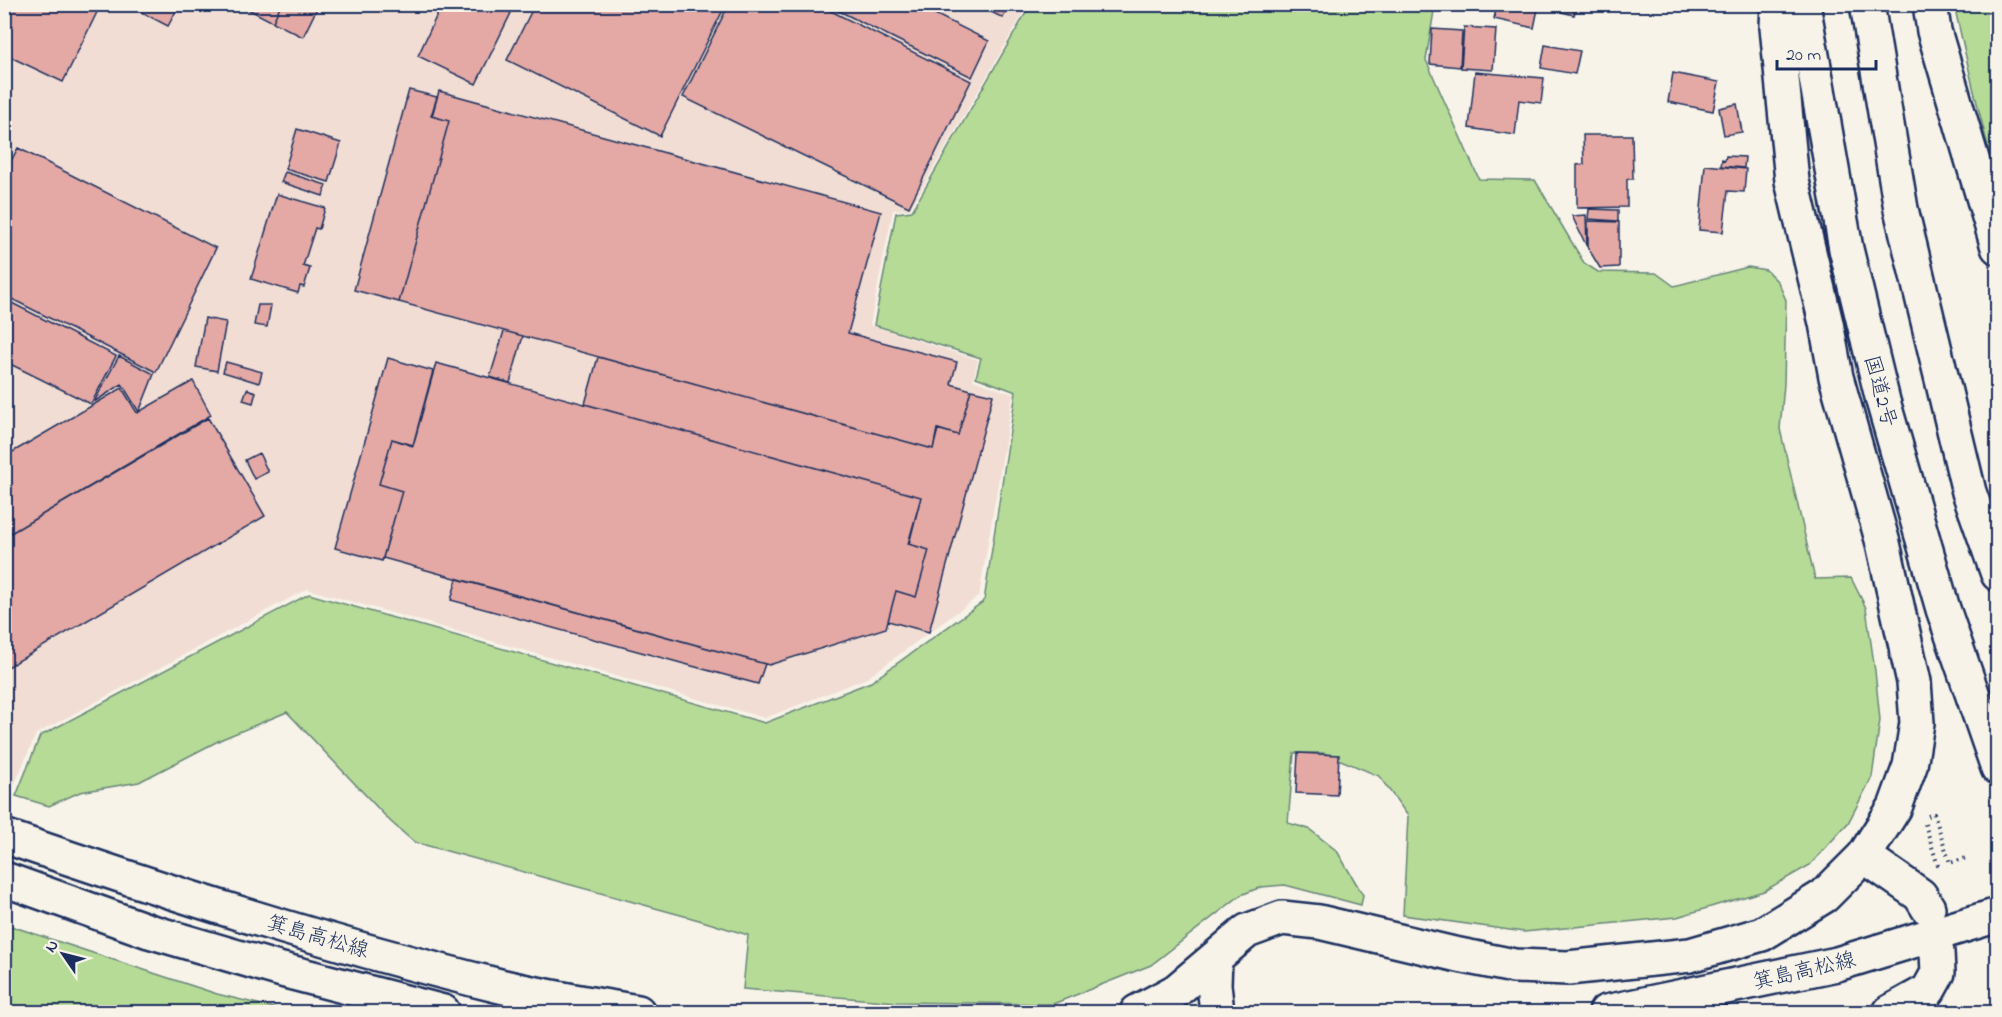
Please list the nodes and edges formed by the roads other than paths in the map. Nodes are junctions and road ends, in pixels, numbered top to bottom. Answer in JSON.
{"nodes":[{"id":1,"x":1778,"y":4,"type":"edge"},
{"id":2,"x":1803,"y":4,"type":"edge"},
{"id":3,"x":1867,"y":4,"type":"edge"},
{"id":4,"x":1930,"y":4,"type":"edge"},
{"id":5,"x":1998,"y":247,"type":"edge"},
{"id":6,"x":1998,"y":574,"type":"edge"},
{"id":7,"x":1998,"y":768,"type":"edge"},
{"id":8,"x":4,"y":836,"type":"edge"},
{"id":9,"x":1864,"y":856,"type":"junction"},
{"id":10,"x":4,"y":879,"type":"edge"},
{"id":11,"x":1928,"y":908,"type":"dead end"},
{"id":12,"x":1984,"y":920,"type":"edge"},
{"id":13,"x":1937,"y":952,"type":"dead end"},
{"id":14,"x":1215,"y":958,"type":"junction"},
{"id":15,"x":443,"y":1012,"type":"edge"},
{"id":16,"x":638,"y":1012,"type":"edge"},
{"id":17,"x":1137,"y":1012,"type":"edge"},
{"id":18,"x":1217,"y":1012,"type":"edge"},
{"id":19,"x":1606,"y":1012,"type":"edge"},
{"id":20,"x":1890,"y":1012,"type":"edge"}],
"edges":[{"from":1,"to":9,"type":"main road"},
{"from":2,"to":7,"type":"main road","name":"国道2号"},
{"from":3,"to":6,"type":"main road"},
{"from":4,"to":5,"type":"main road"},
{"from":8,"to":16,"type":"main road","name":"箕島高松線"},
{"from":9,"to":11,"type":"main road"},
{"from":9,"to":14,"type":"main road"},
{"from":10,"to":15,"type":"main road","name":"箕島高松線"},
{"from":12,"to":19,"type":"main road","name":"箕島高松線"},
{"from":13,"to":20,"type":"main road"},
{"from":14,"to":17,"type":"main road"},
{"from":14,"to":18,"type":"main road"}]}
